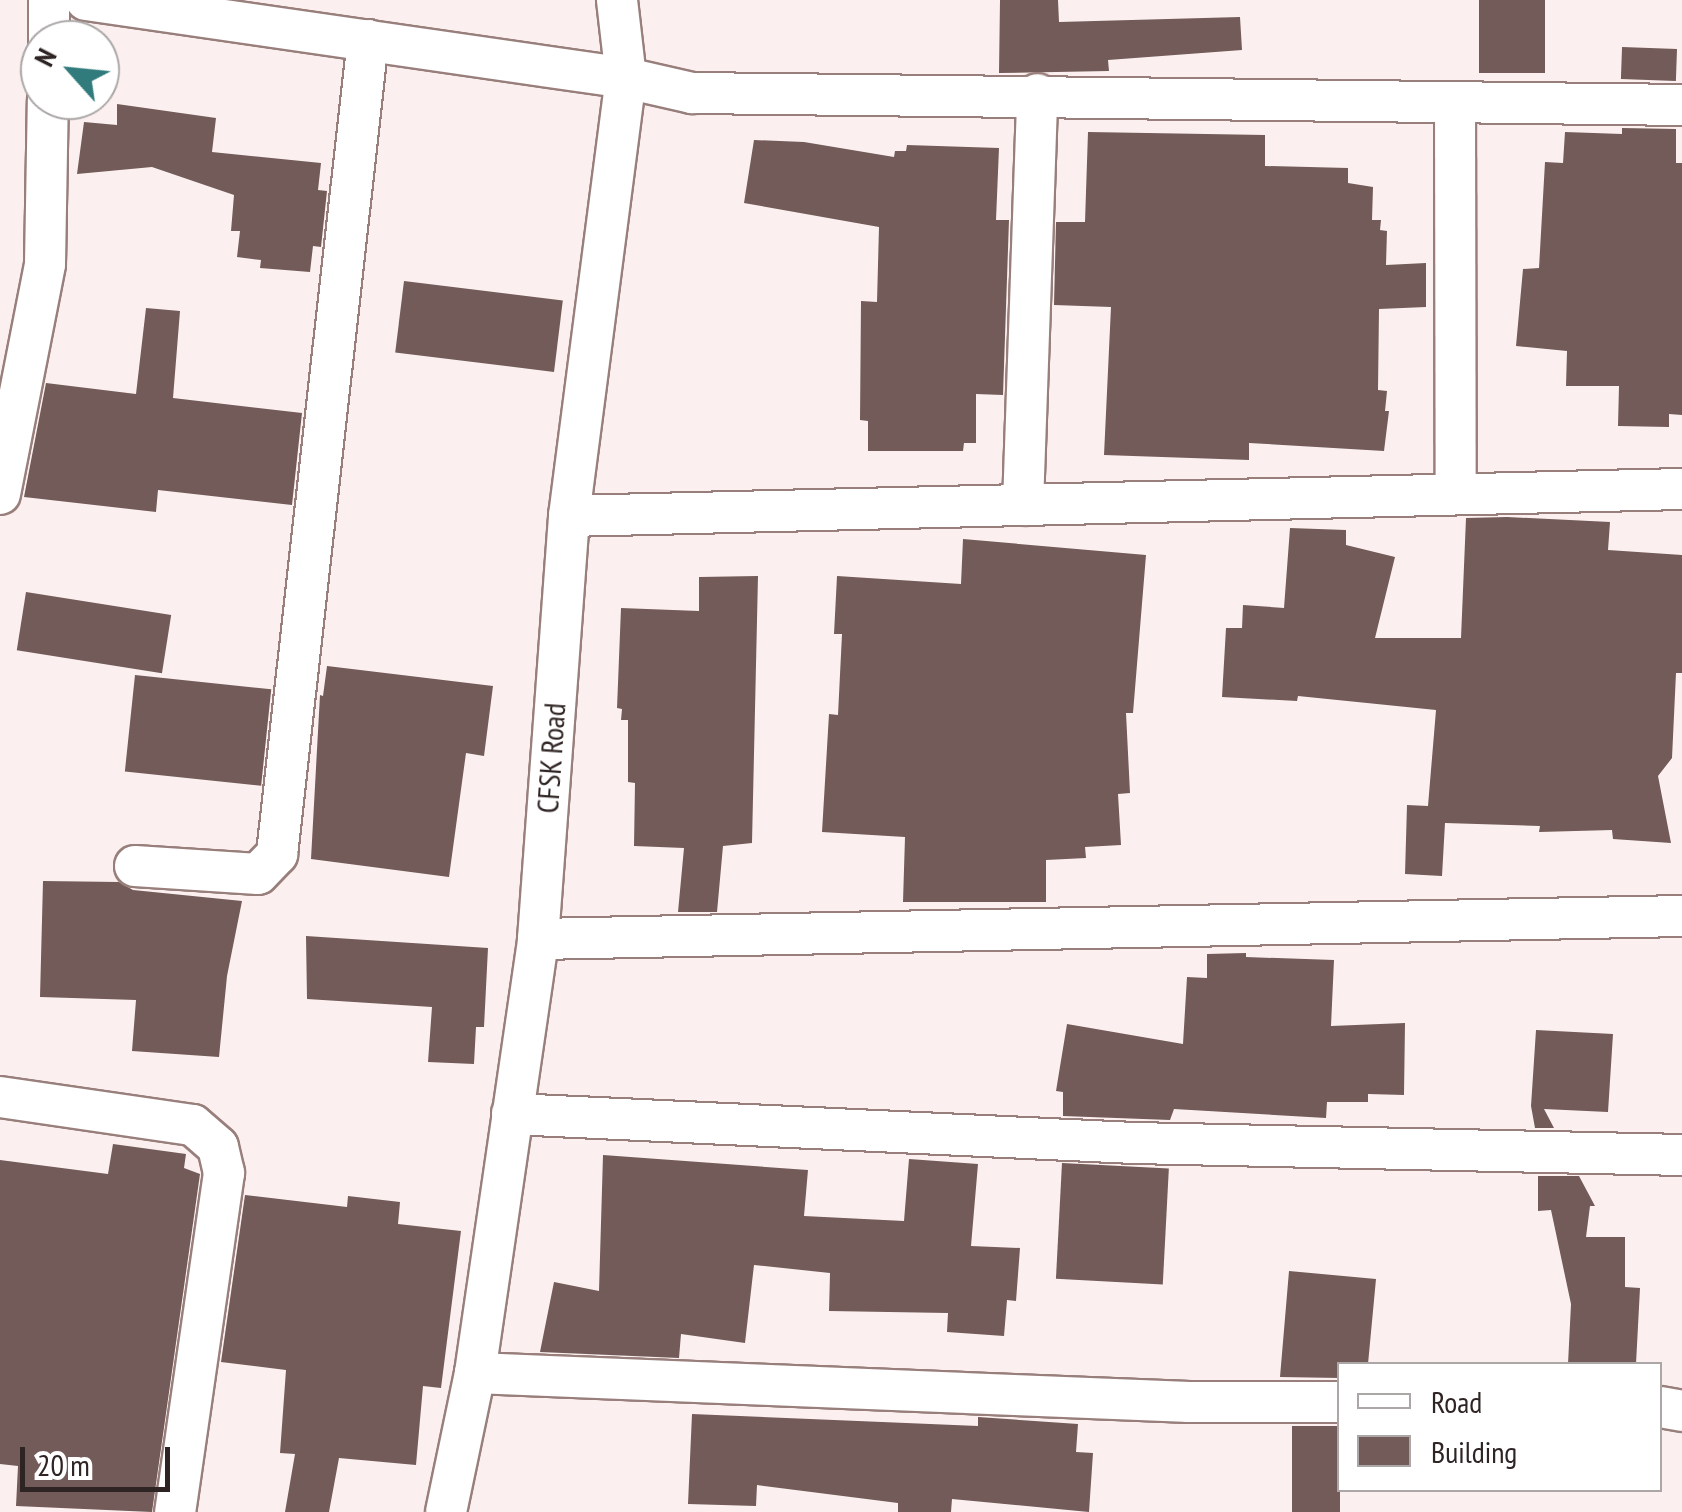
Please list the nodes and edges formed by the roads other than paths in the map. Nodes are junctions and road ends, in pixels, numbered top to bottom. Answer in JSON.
{"nodes":[{"id":1,"x":86,"y":0,"type":"edge"},
{"id":2,"x":617,"y":0,"type":"edge"},
{"id":3,"x":368,"y":40,"type":"junction"},
{"id":4,"x":626,"y":78,"type":"junction"},
{"id":5,"x":1036,"y":94,"type":"junction"},
{"id":6,"x":1455,"y":103,"type":"junction"},
{"id":7,"x":1682,"y":105,"type":"edge"},
{"id":8,"x":48,"y":120,"type":"edge"},
{"id":9,"x":1682,"y":488,"type":"edge"},
{"id":10,"x":0,"y":494,"type":"edge"},
{"id":11,"x":1456,"y":494,"type":"junction"},
{"id":12,"x":1023,"y":505,"type":"junction"},
{"id":13,"x":569,"y":516,"type":"junction"},
{"id":14,"x":135,"y":866,"type":"dead end"},
{"id":15,"x":1682,"y":916,"type":"edge"},
{"id":16,"x":538,"y":939,"type":"junction"},
{"id":17,"x":0,"y":1098,"type":"edge"},
{"id":18,"x":512,"y":1114,"type":"junction"},
{"id":19,"x":1682,"y":1155,"type":"edge"},
{"id":20,"x":475,"y":1373,"type":"junction"},
{"id":21,"x":1337,"y":1402,"type":"edge"},
{"id":22,"x":175,"y":1512,"type":"edge"},
{"id":23,"x":446,"y":1512,"type":"edge"}],
"edges":[{"from":1,"to":3,"type":"street"},
{"from":2,"to":4,"type":"street","name":"CFSK Road"},
{"from":3,"to":4,"type":"street"},
{"from":3,"to":14,"type":"street"},
{"from":4,"to":5,"type":"street"},
{"from":4,"to":13,"type":"street","name":"CFSK Road"},
{"from":5,"to":6,"type":"street"},
{"from":5,"to":12,"type":"street"},
{"from":6,"to":7,"type":"street"},
{"from":6,"to":11,"type":"street"},
{"from":8,"to":10,"type":"street"},
{"from":9,"to":11,"type":"street"},
{"from":11,"to":12,"type":"street"},
{"from":12,"to":13,"type":"street"},
{"from":13,"to":16,"type":"street","name":"CFSK Road"},
{"from":15,"to":16,"type":"street"},
{"from":16,"to":18,"type":"street","name":"CFSK Road"},
{"from":17,"to":22,"type":"street"},
{"from":18,"to":19,"type":"street"},
{"from":18,"to":20,"type":"street","name":"CFSK Road"},
{"from":20,"to":21,"type":"street"},
{"from":20,"to":23,"type":"street","name":"CFSK Road"}]}
